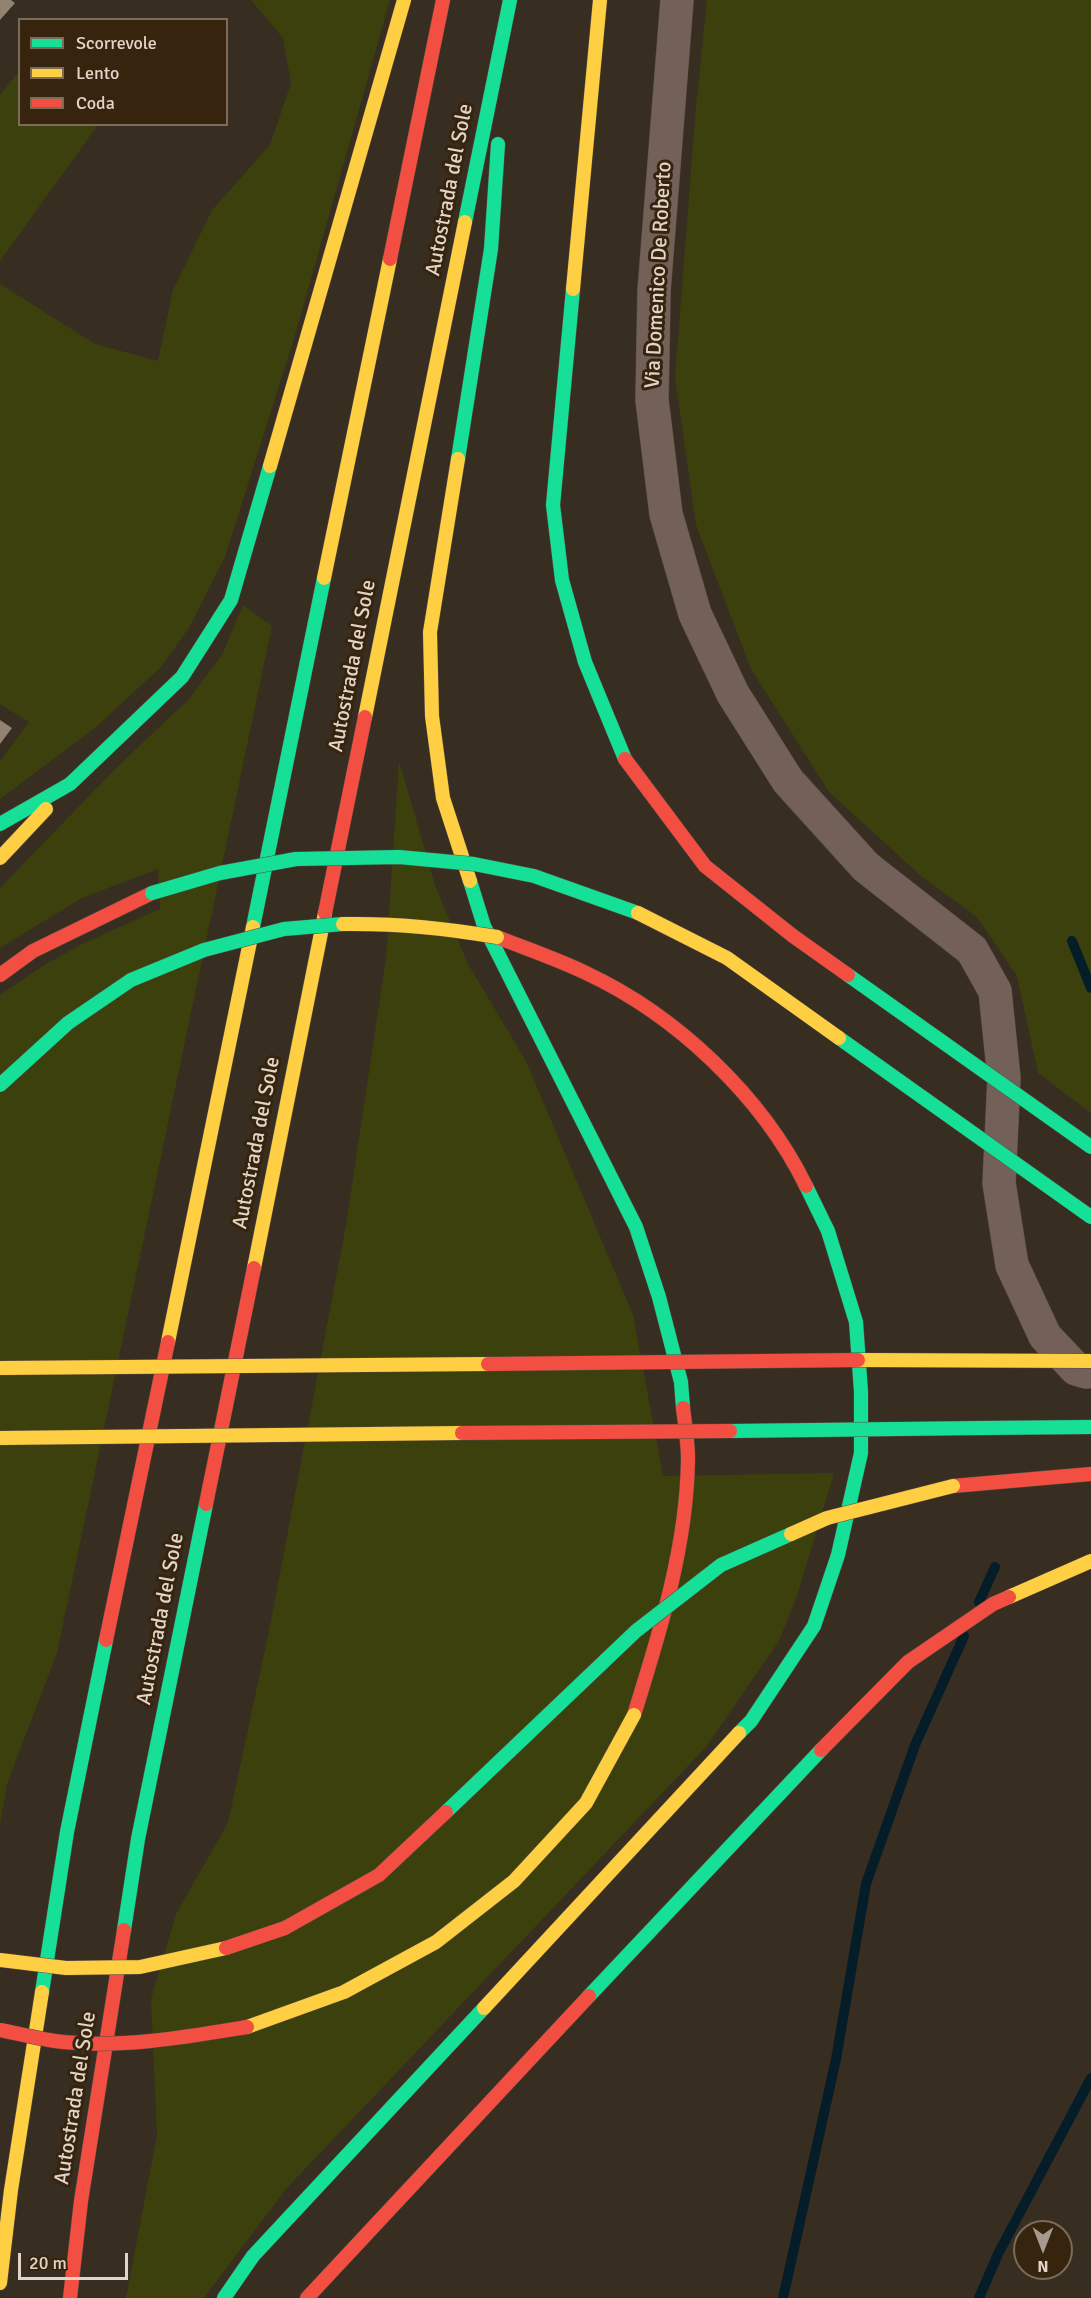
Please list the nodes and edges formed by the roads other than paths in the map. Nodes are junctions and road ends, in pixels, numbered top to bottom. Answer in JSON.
{"nodes":[{"id":1,"x":404,"y":0,"type":"edge"},
{"id":2,"x":443,"y":0,"type":"edge"},
{"id":3,"x":510,"y":0,"type":"edge"},
{"id":4,"x":600,"y":0,"type":"edge"},
{"id":5,"x":677,"y":0,"type":"edge"},
{"id":6,"x":506,"y":19,"type":"junction"},
{"id":7,"x":70,"y":784,"type":"junction"},
{"id":8,"x":0,"y":824,"type":"edge"},
{"id":9,"x":0,"y":858,"type":"edge"},
{"id":10,"x":0,"y":975,"type":"edge"},
{"id":11,"x":0,"y":1085,"type":"edge"},
{"id":12,"x":1091,"y":1147,"type":"edge"},
{"id":13,"x":1091,"y":1217,"type":"edge"},
{"id":14,"x":1091,"y":1361,"type":"edge"},
{"id":15,"x":0,"y":1368,"type":"edge"},
{"id":16,"x":1091,"y":1374,"type":"edge"},
{"id":17,"x":1091,"y":1427,"type":"edge"},
{"id":18,"x":0,"y":1438,"type":"edge"},
{"id":19,"x":1091,"y":1474,"type":"edge"},
{"id":20,"x":1091,"y":1561,"type":"edge"},
{"id":21,"x":0,"y":1960,"type":"edge"},
{"id":22,"x":0,"y":2030,"type":"edge"},
{"id":23,"x":0,"y":2283,"type":"edge"},
{"id":24,"x":70,"y":2298,"type":"edge"},
{"id":25,"x":224,"y":2298,"type":"edge"},
{"id":26,"x":307,"y":2298,"type":"edge"}],
"edges":[{"from":1,"to":7,"type":"highway"},
{"from":2,"to":23,"type":"highway","name":"Autostrada del Sole"},
{"from":3,"to":6,"type":"highway","name":"Autostrada del Sole"},
{"from":4,"to":12,"type":"highway","bridge":true},
{"from":5,"to":16,"type":"street","name":"Via Domenico De Roberto"},
{"from":6,"to":22,"type":"highway","bridge":true},
{"from":6,"to":24,"type":"highway","name":"Autostrada del Sole"},
{"from":7,"to":8,"type":"highway"},
{"from":7,"to":9,"type":"highway"},
{"from":10,"to":13,"type":"highway","bridge":true},
{"from":11,"to":25,"type":"highway","bridge":true},
{"from":14,"to":15,"type":"highway","bridge":true},
{"from":17,"to":18,"type":"highway","bridge":true},
{"from":19,"to":21,"type":"highway","bridge":true},
{"from":20,"to":26,"type":"highway"}]}
